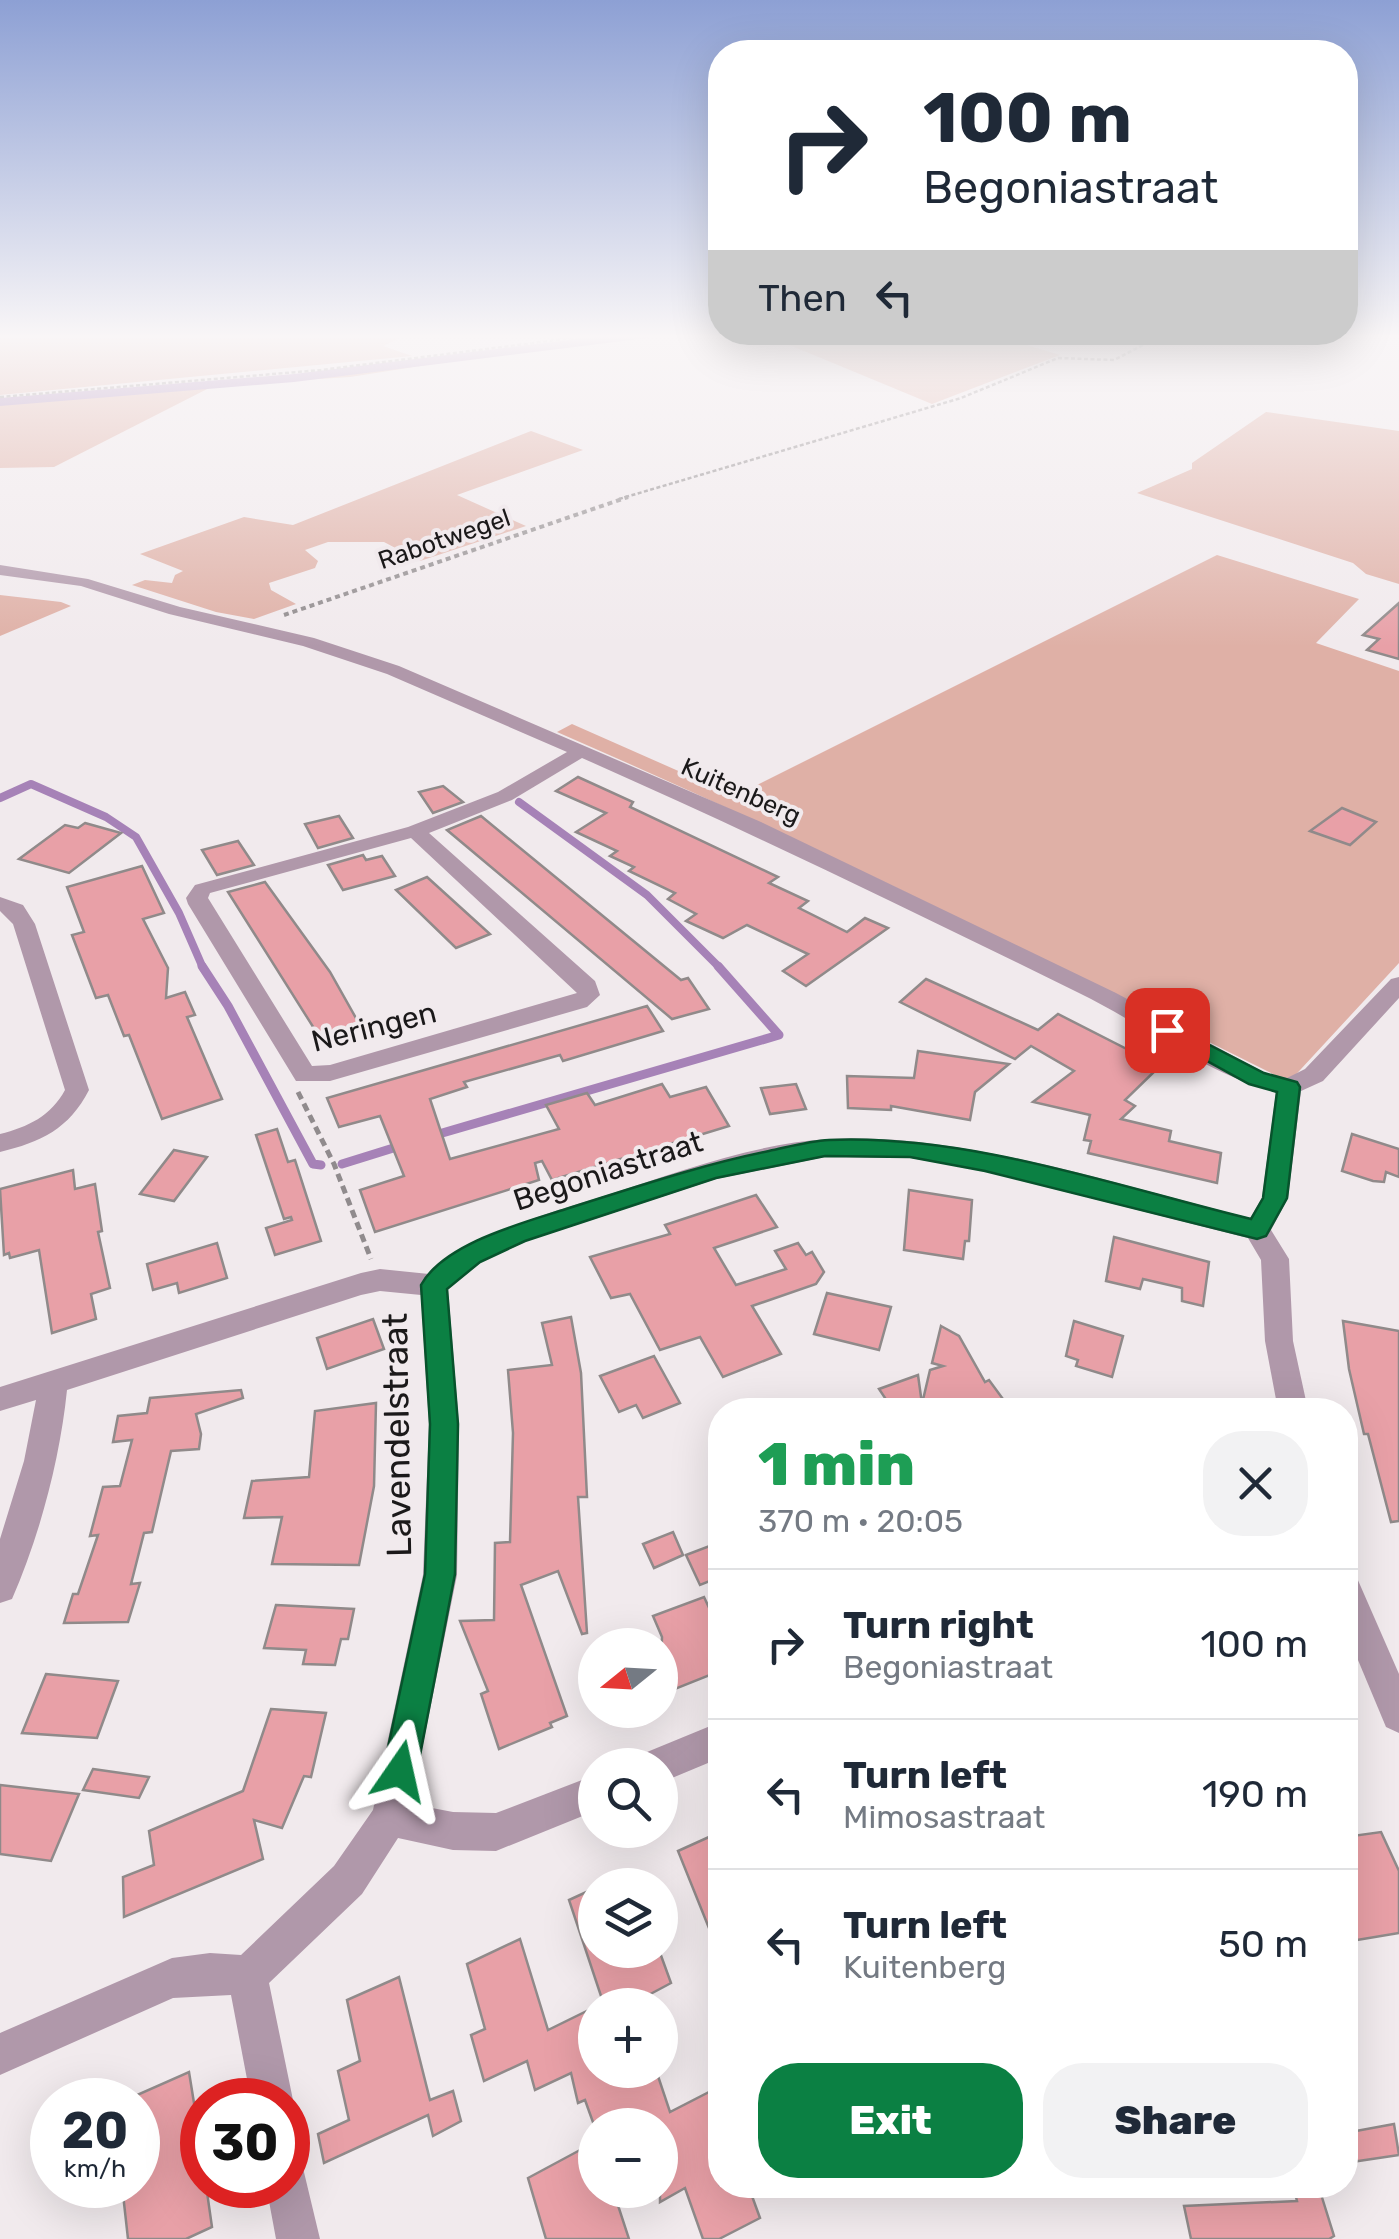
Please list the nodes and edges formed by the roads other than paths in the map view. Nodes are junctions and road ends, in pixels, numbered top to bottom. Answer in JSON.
{"nodes":[{"id":1,"x":0,"y":570,"type":"edge"},
{"id":2,"x":581,"y":751,"type":"junction"},
{"id":3,"x":415,"y":832,"type":"junction"},
{"id":4,"x":0,"y":903,"type":"edge"},
{"id":5,"x":1399,"y":984,"type":"edge"},
{"id":6,"x":1289,"y":1087,"type":"junction"},
{"id":7,"x":0,"y":1143,"type":"edge"},
{"id":8,"x":1257,"y":1230,"type":"junction"},
{"id":9,"x":434,"y":1285,"type":"junction"},
{"id":10,"x":53,"y":1383,"type":"junction"},
{"id":11,"x":1291,"y":1398,"type":"edge"},
{"id":12,"x":0,"y":1399,"type":"edge"},
{"id":13,"x":0,"y":1588,"type":"edge"},
{"id":14,"x":1358,"y":1619,"type":"edge"},
{"id":15,"x":1399,"y":1715,"type":"edge"},
{"id":16,"x":708,"y":1745,"type":"edge"},
{"id":17,"x":678,"y":1758,"type":"edge"},
{"id":18,"x":578,"y":1800,"type":"edge"},
{"id":19,"x":390,"y":1818,"type":"junction"},
{"id":20,"x":248,"y":1976,"type":"junction"},
{"id":21,"x":0,"y":2054,"type":"edge"},
{"id":22,"x":268,"y":2078,"type":"edge"},
{"id":23,"x":293,"y":2208,"type":"edge"},
{"id":24,"x":298,"y":2239,"type":"edge"}],
"edges":[{"from":1,"to":2,"type":"street","name":"Kuitenberg"},
{"from":2,"to":3,"type":"street","name":"Neringen"},
{"from":2,"to":6,"type":"street","name":"Kuitenberg"},
{"from":3,"to":3,"type":"street","name":"Neringen"},
{"from":4,"to":7,"type":"street"},
{"from":5,"to":6,"type":"street"},
{"from":6,"to":8,"type":"street"},
{"from":8,"to":9,"type":"street","name":"Begoniastraat"},
{"from":8,"to":11,"type":"street"},
{"from":9,"to":10,"type":"street"},
{"from":9,"to":19,"type":"street","name":"Lavendelstraat"},
{"from":10,"to":12,"type":"street"},
{"from":10,"to":13,"type":"street"},
{"from":14,"to":15,"type":"street"},
{"from":16,"to":17,"type":"street"},
{"from":18,"to":19,"type":"street"},
{"from":19,"to":20,"type":"street"},
{"from":20,"to":21,"type":"street"},
{"from":20,"to":22,"type":"street"},
{"from":23,"to":24,"type":"street"}]}
